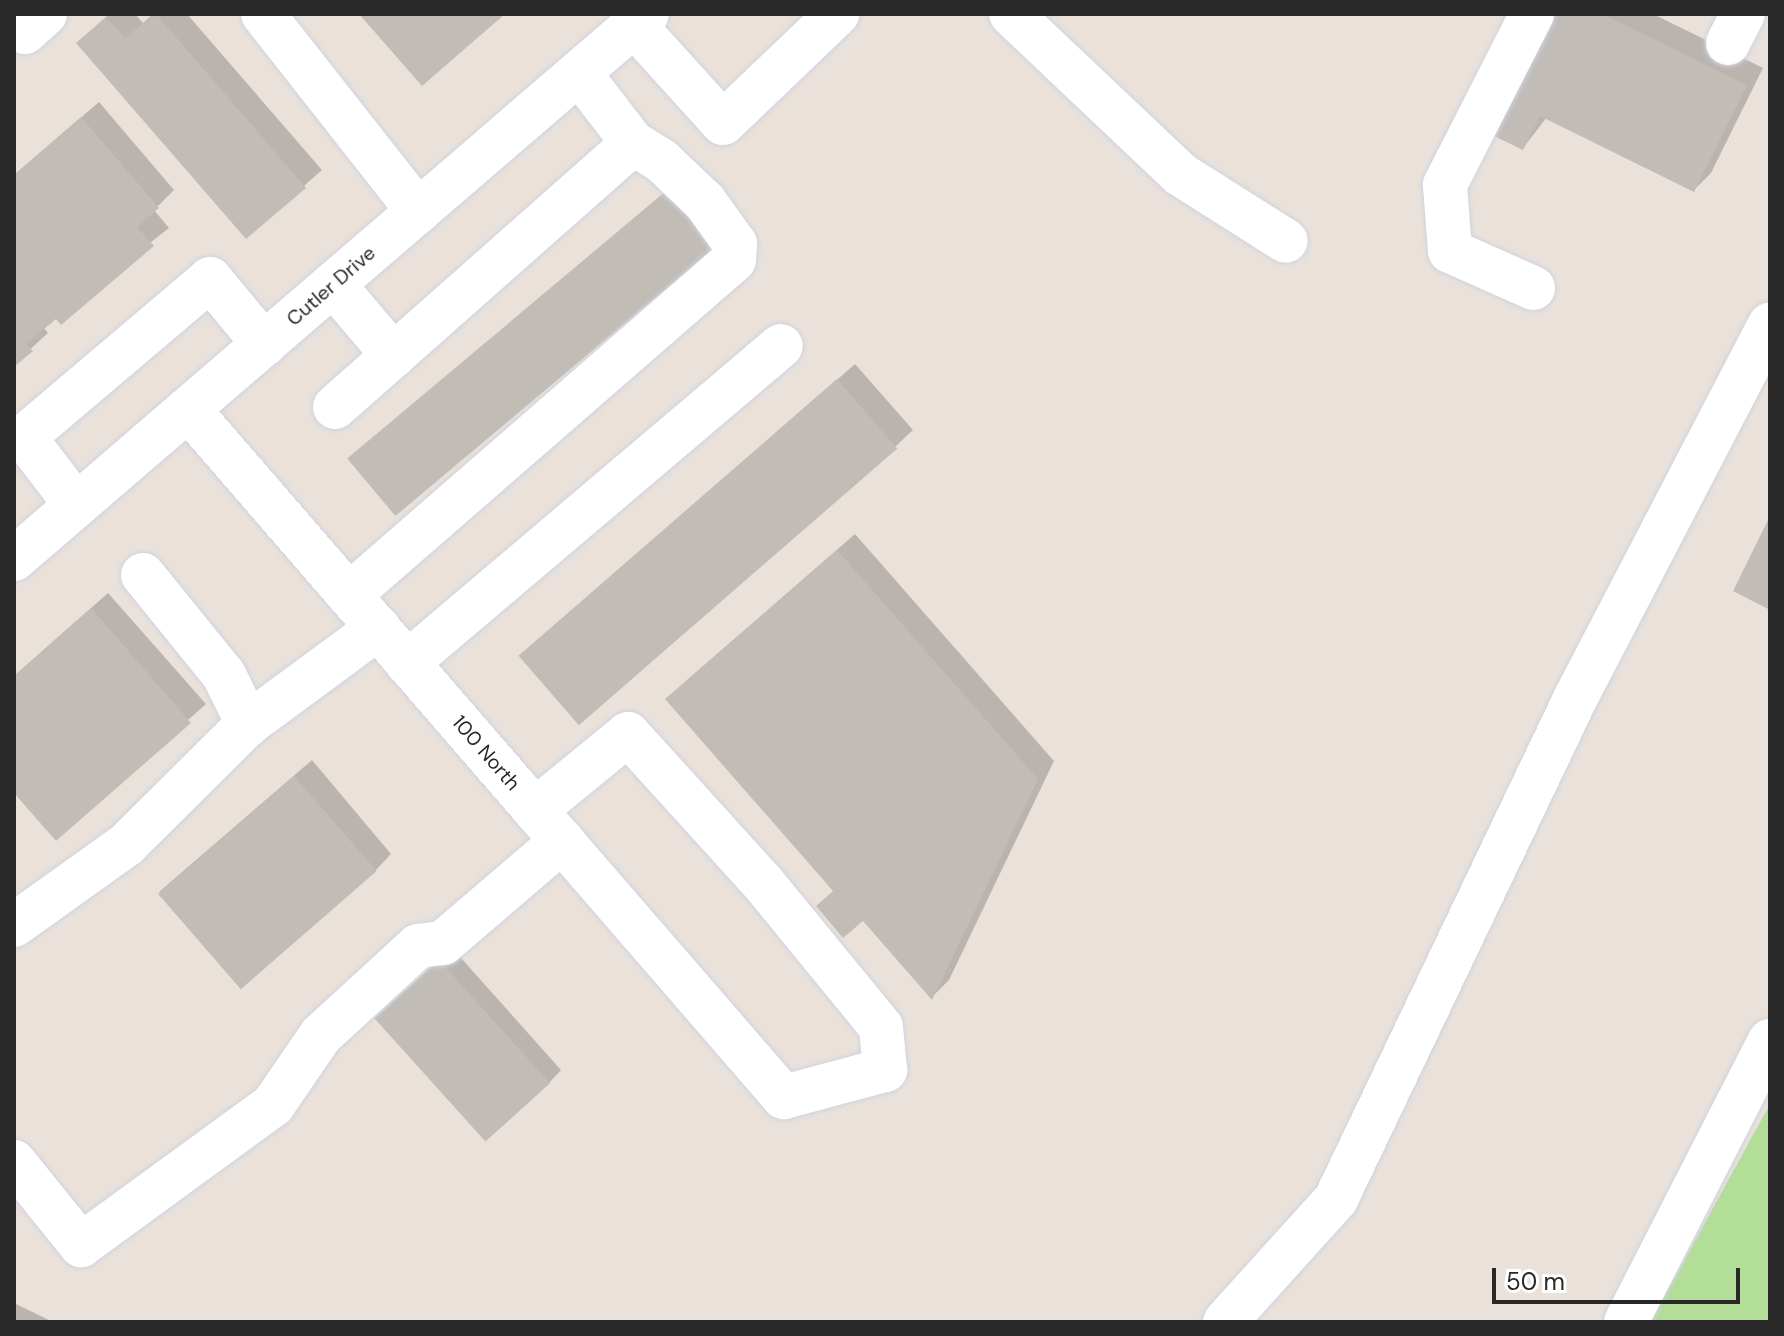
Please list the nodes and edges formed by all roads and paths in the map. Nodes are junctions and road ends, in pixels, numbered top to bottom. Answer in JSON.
{"nodes":[{"id":1,"x":45,"y":14,"type":"edge"},
{"id":2,"x":263,"y":14,"type":"edge"},
{"id":3,"x":837,"y":14,"type":"edge"},
{"id":4,"x":1011,"y":14,"type":"edge"},
{"id":5,"x":1532,"y":14,"type":"edge"},
{"id":6,"x":14,"y":20,"type":"edge"},
{"id":7,"x":641,"y":20,"type":"edge"},
{"id":8,"x":579,"y":73,"type":"junction"},
{"id":9,"x":633,"y":143,"type":"junction"},
{"id":10,"x":418,"y":211,"type":"junction"},
{"id":11,"x":1286,"y":241,"type":"dead end"},
{"id":12,"x":333,"y":284,"type":"junction"},
{"id":13,"x":1533,"y":288,"type":"dead end"},
{"id":14,"x":1770,"y":324,"type":"edge"},
{"id":15,"x":264,"y":344,"type":"junction"},
{"id":16,"x":781,"y":346,"type":"dead end"},
{"id":17,"x":394,"y":356,"type":"junction"},
{"id":18,"x":335,"y":407,"type":"dead end"},
{"id":19,"x":188,"y":409,"type":"junction"},
{"id":20,"x":76,"y":505,"type":"junction"},
{"id":21,"x":17,"y":551,"type":"edge"},
{"id":22,"x":143,"y":575,"type":"dead end"},
{"id":23,"x":349,"y":595,"type":"junction"},
{"id":24,"x":378,"y":628,"type":"junction"},
{"id":25,"x":407,"y":663,"type":"junction"},
{"id":26,"x":248,"y":724,"type":"junction"},
{"id":27,"x":548,"y":825,"type":"junction"},
{"id":28,"x":14,"y":925,"type":"edge"},
{"id":29,"x":1770,"y":1041,"type":"edge"},
{"id":30,"x":14,"y":1162,"type":"edge"},
{"id":31,"x":1225,"y":1322,"type":"edge"},
{"id":32,"x":1626,"y":1322,"type":"edge"}],
"edges":[{"from":1,"to":6,"type":"street"},
{"from":2,"to":10,"type":"street"},
{"from":3,"to":7,"type":"street"},
{"from":4,"to":11,"type":"street"},
{"from":5,"to":13,"type":"street"},
{"from":7,"to":8,"type":"street","name":"Cutler Drive"},
{"from":8,"to":9,"type":"street"},
{"from":8,"to":10,"type":"street","name":"Cutler Drive"},
{"from":9,"to":17,"type":"street"},
{"from":9,"to":23,"type":"street"},
{"from":10,"to":12,"type":"street","name":"Cutler Drive"},
{"from":12,"to":15,"type":"street","name":"Cutler Drive"},
{"from":12,"to":17,"type":"street"},
{"from":14,"to":31,"type":"street"},
{"from":15,"to":19,"type":"street","name":"Cutler Drive"},
{"from":15,"to":20,"type":"street"},
{"from":16,"to":25,"type":"street"},
{"from":17,"to":18,"type":"street"},
{"from":19,"to":20,"type":"street","name":"Cutler Drive"},
{"from":19,"to":23,"type":"street","name":"100 North"},
{"from":20,"to":21,"type":"street","name":"Cutler Drive"},
{"from":22,"to":26,"type":"street"},
{"from":23,"to":24,"type":"street","name":"100 North"},
{"from":24,"to":25,"type":"street","name":"100 North"},
{"from":24,"to":26,"type":"street"},
{"from":25,"to":27,"type":"street","name":"100 North"},
{"from":26,"to":28,"type":"street"},
{"from":27,"to":27,"type":"street","name":"100 North"},
{"from":27,"to":30,"type":"street"},
{"from":29,"to":32,"type":"street"}]}
